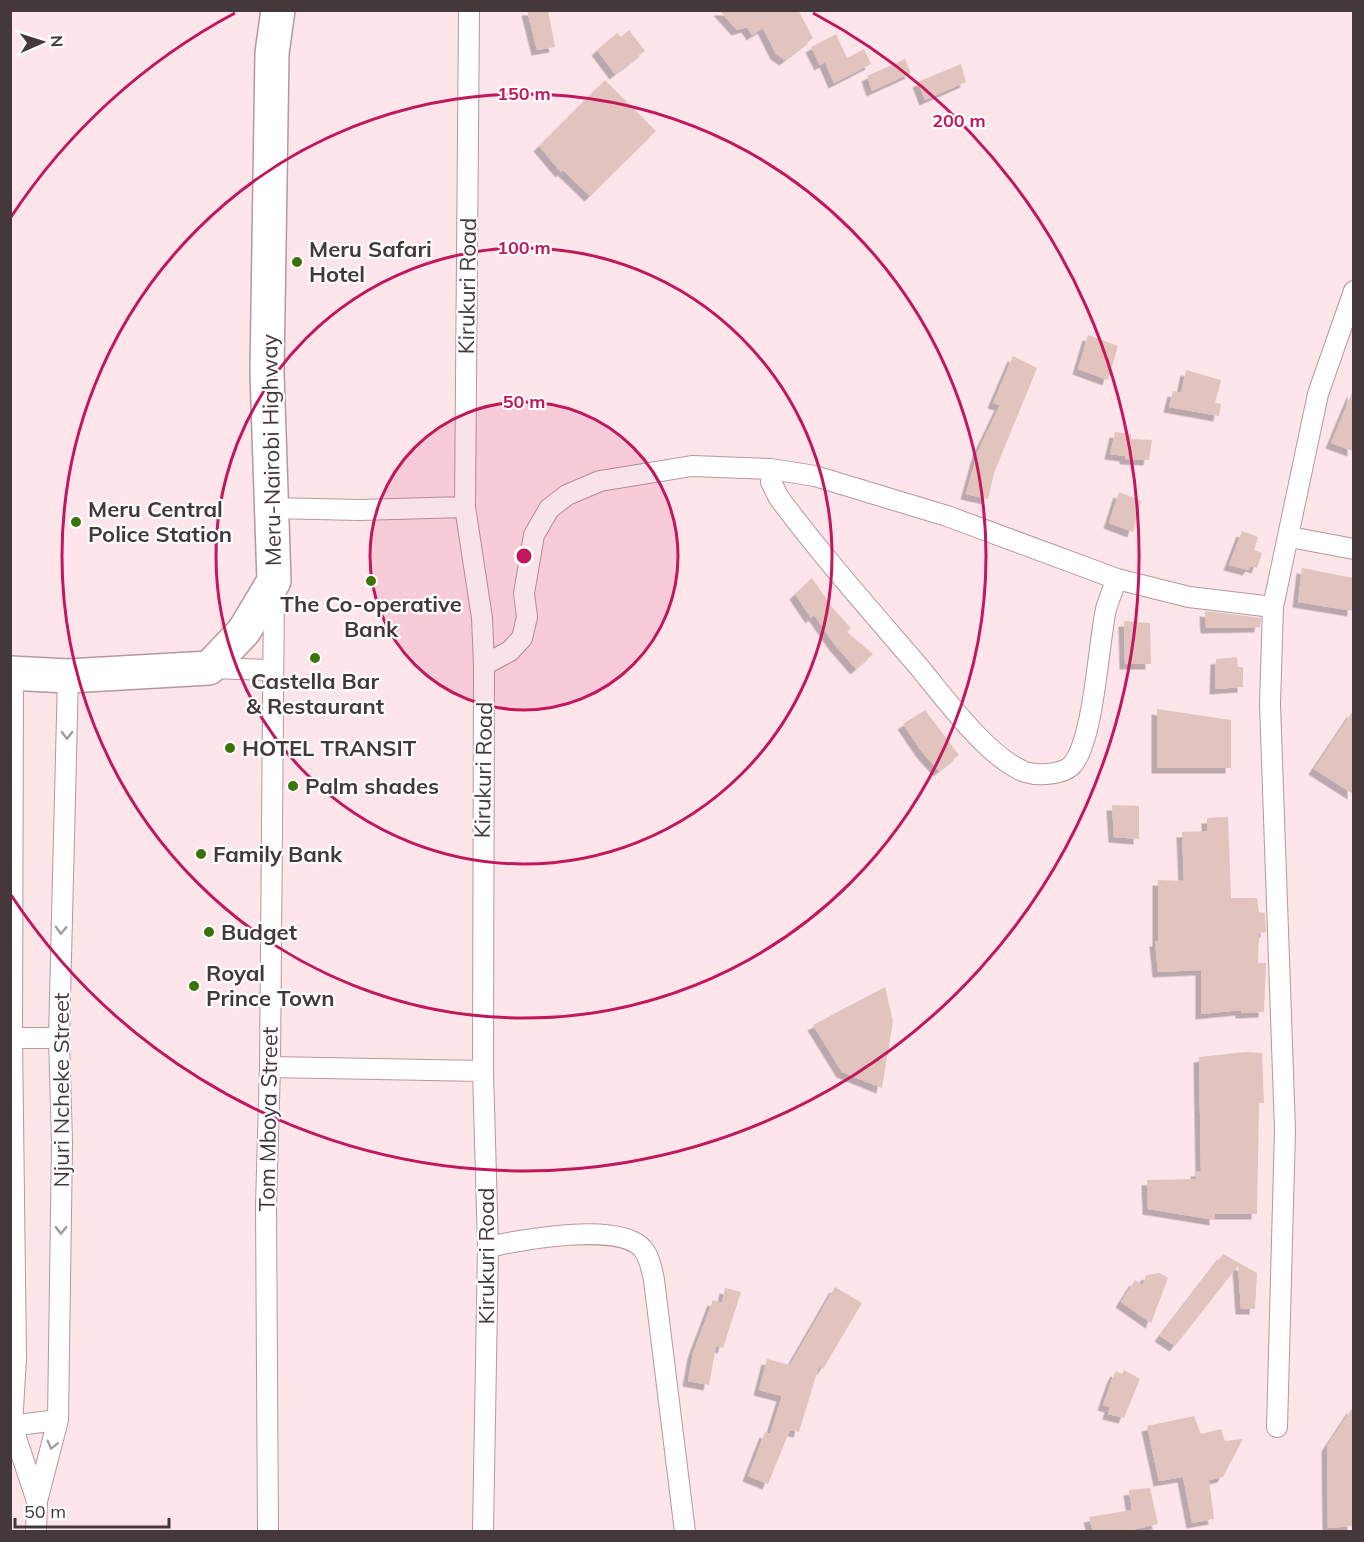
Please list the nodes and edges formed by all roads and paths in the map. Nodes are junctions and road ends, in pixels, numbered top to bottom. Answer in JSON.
{"nodes":[{"id":1,"x":278,"y":10,"type":"edge"},
{"id":2,"x":469,"y":10,"type":"edge"},
{"id":3,"x":1353,"y":291,"type":"edge"},
{"id":4,"x":771,"y":469,"type":"junction"},
{"id":5,"x":465,"y":507,"type":"junction"},
{"id":6,"x":272,"y":508,"type":"junction"},
{"id":7,"x":1290,"y":537,"type":"junction"},
{"id":8,"x":1353,"y":549,"type":"edge"},
{"id":9,"x":1117,"y":579,"type":"junction"},
{"id":10,"x":274,"y":581,"type":"junction"},
{"id":11,"x":1274,"y":607,"type":"junction"},
{"id":12,"x":484,"y":665,"type":"junction"},
{"id":13,"x":209,"y":669,"type":"junction"},
{"id":14,"x":273,"y":670,"type":"junction"},
{"id":15,"x":12,"y":673,"type":"edge"},
{"id":16,"x":68,"y":676,"type":"junction"},
{"id":17,"x":11,"y":1038,"type":"edge"},
{"id":18,"x":59,"y":1038,"type":"junction"},
{"id":19,"x":270,"y":1067,"type":"junction"},
{"id":20,"x":483,"y":1071,"type":"junction"},
{"id":21,"x":488,"y":1247,"type":"junction"},
{"id":22,"x":58,"y":1420,"type":"junction"},
{"id":23,"x":11,"y":1426,"type":"edge"},
{"id":24,"x":1277,"y":1427,"type":"dead end"},
{"id":25,"x":37,"y":1501,"type":"junction"},
{"id":26,"x":36,"y":1532,"type":"edge"},
{"id":27,"x":268,"y":1532,"type":"edge"},
{"id":28,"x":483,"y":1532,"type":"edge"},
{"id":29,"x":685,"y":1532,"type":"edge"}],
"edges":[{"from":1,"to":6,"type":"highway","name":"Meru-Nairobi Highway"},
{"from":2,"to":5,"type":"street","name":"Kirukuri Road"},
{"from":3,"to":7,"type":"street"},
{"from":4,"to":9,"type":"street"},
{"from":4,"to":9,"type":"street"},
{"from":4,"to":12,"type":"street"},
{"from":5,"to":6,"type":"street"},
{"from":5,"to":12,"type":"street","name":"Kirukuri Road"},
{"from":6,"to":10,"type":"highway","name":"Meru-Nairobi Highway"},
{"from":7,"to":8,"type":"street"},
{"from":7,"to":11,"type":"street"},
{"from":9,"to":11,"type":"street"},
{"from":10,"to":13,"type":"highway","name":"Meru-Nairobi Highway"},
{"from":10,"to":14,"type":"street","name":"Tom Mboya Street"},
{"from":11,"to":24,"type":"street"},
{"from":12,"to":20,"type":"street","name":"Kirukuri Road"},
{"from":13,"to":14,"type":"street"},
{"from":13,"to":16,"type":"highway"},
{"from":14,"to":19,"type":"street","name":"Tom Mboya Street"},
{"from":15,"to":16,"type":"highway"},
{"from":15,"to":17,"type":"street","name":"Njuri Ncheke Street"},
{"from":16,"to":18,"type":"street","name":"Njuri Ncheke Street","one_way":true},
{"from":17,"to":18,"type":"street"},
{"from":17,"to":23,"type":"street","name":"Njuri Ncheke Street"},
{"from":18,"to":22,"type":"street","name":"Njuri Ncheke Street","one_way":true},
{"from":19,"to":20,"type":"street"},
{"from":19,"to":27,"type":"street","name":"Tom Mboya Street"},
{"from":20,"to":21,"type":"street","name":"Kirukuri Road"},
{"from":21,"to":28,"type":"street","name":"Kirukuri Road"},
{"from":21,"to":29,"type":"street"},
{"from":22,"to":23,"type":"street"},
{"from":22,"to":25,"type":"street","name":"Njuri Ncheke Street","one_way":true},
{"from":23,"to":25,"type":"street","name":"Njuri Ncheke Street"},
{"from":25,"to":26,"type":"street","name":"Njuri Ncheke Street"}]}
